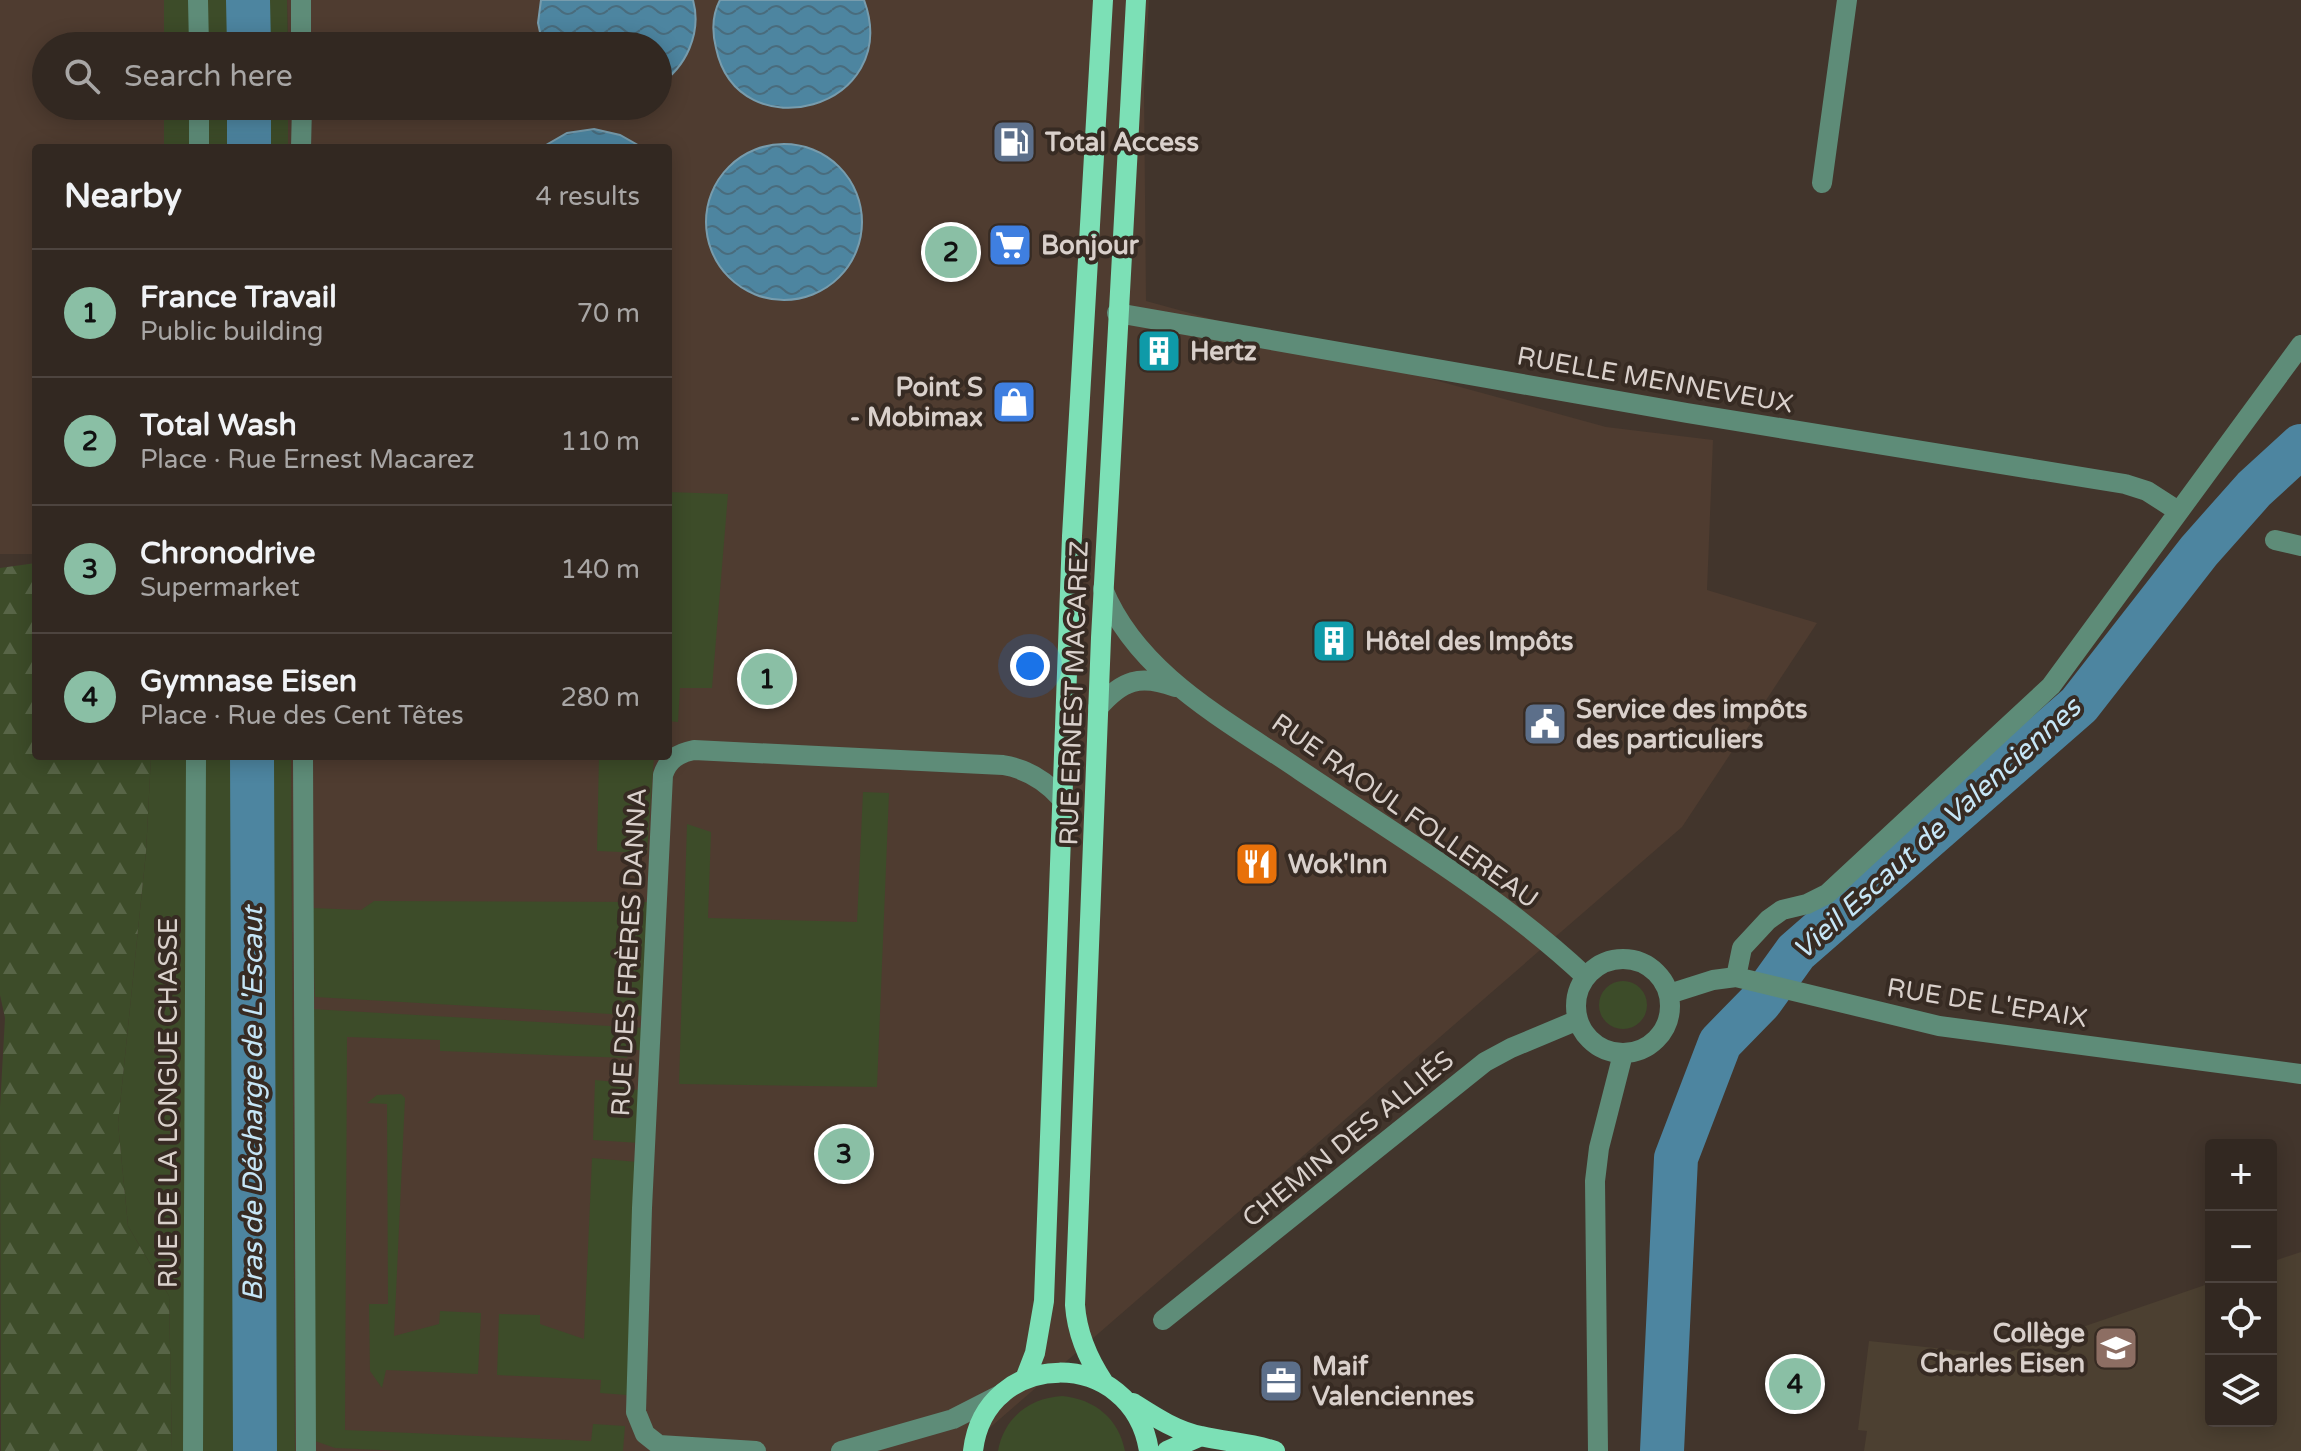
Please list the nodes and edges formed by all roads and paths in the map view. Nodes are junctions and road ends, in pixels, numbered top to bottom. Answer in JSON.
{"nodes":[{"id":1,"x":198,"y":0,"type":"edge"},
{"id":2,"x":301,"y":0,"type":"edge"},
{"id":3,"x":1103,"y":0,"type":"edge"},
{"id":4,"x":1136,"y":0,"type":"edge"},
{"id":5,"x":1847,"y":0,"type":"edge"},
{"id":6,"x":199,"y":32,"type":"edge"},
{"id":7,"x":301,"y":32,"type":"edge"},
{"id":8,"x":199,"y":120,"type":"edge"},
{"id":9,"x":302,"y":120,"type":"edge"},
{"id":10,"x":199,"y":144,"type":"edge"},
{"id":11,"x":301,"y":144,"type":"edge"},
{"id":12,"x":1822,"y":183,"type":"dead end"},
{"id":13,"x":1117,"y":313,"type":"junction"},
{"id":14,"x":2301,"y":345,"type":"edge"},
{"id":15,"x":2178,"y":511,"type":"junction"},
{"id":16,"x":2275,"y":540,"type":"dead end"},
{"id":17,"x":2301,"y":546,"type":"edge"},
{"id":18,"x":1103,"y":589,"type":"junction"},
{"id":19,"x":1190,"y":694,"type":"junction"},
{"id":20,"x":1098,"y":708,"type":"junction"},
{"id":21,"x":196,"y":760,"type":"edge"},
{"id":22,"x":303,"y":760,"type":"edge"},
{"id":23,"x":1061,"y":798,"type":"junction"},
{"id":24,"x":1586,"y":977,"type":"junction"},
{"id":25,"x":1744,"y":978,"type":"junction"},
{"id":26,"x":1669,"y":994,"type":"junction"},
{"id":27,"x":1578,"y":1020,"type":"junction"},
{"id":28,"x":1623,"y":1054,"type":"junction"},
{"id":29,"x":2301,"y":1074,"type":"edge"},
{"id":30,"x":1163,"y":1320,"type":"dead end"},
{"id":31,"x":1025,"y":1379,"type":"junction"},
{"id":32,"x":1104,"y":1383,"type":"junction"},
{"id":33,"x":1002,"y":1394,"type":"junction"},
{"id":34,"x":1124,"y":1397,"type":"junction"},
{"id":35,"x":1201,"y":1436,"type":"junction"},
{"id":36,"x":193,"y":1451,"type":"edge"},
{"id":37,"x":306,"y":1451,"type":"edge"},
{"id":38,"x":756,"y":1451,"type":"edge"},
{"id":39,"x":841,"y":1451,"type":"edge"},
{"id":40,"x":973,"y":1451,"type":"edge"},
{"id":41,"x":1149,"y":1451,"type":"edge"},
{"id":42,"x":1167,"y":1451,"type":"edge"},
{"id":43,"x":1275,"y":1451,"type":"edge"},
{"id":44,"x":1598,"y":1451,"type":"edge"}],
"edges":[{"from":1,"to":6,"type":"street"},
{"from":2,"to":7,"type":"street"},
{"from":3,"to":23,"type":"main road","name":"RUE ERNEST MACAREZ"},
{"from":4,"to":13,"type":"main road","name":"RUE ERNEST MACAREZ"},
{"from":5,"to":12,"type":"street"},
{"from":8,"to":10,"type":"street"},
{"from":9,"to":11,"type":"street"},
{"from":13,"to":15,"type":"street","name":"RUELLE MENNEVEUX"},
{"from":13,"to":18,"type":"main road","name":"RUE ERNEST MACAREZ"},
{"from":14,"to":15,"type":"street"},
{"from":15,"to":25,"type":"street"},
{"from":16,"to":17,"type":"street"},
{"from":18,"to":19,"type":"street","name":"RUE RAOUL FOLLEREAU"},
{"from":18,"to":20,"type":"main road","name":"RUE ERNEST MACAREZ"},
{"from":19,"to":20,"type":"street","name":"RUE RAOUL FOLLEREAU"},
{"from":19,"to":24,"type":"street","name":"RUE RAOUL FOLLEREAU"},
{"from":20,"to":32,"type":"main road","name":"RUE ERNEST MACAREZ"},
{"from":21,"to":36,"type":"street","name":"RUE DE LA LONGUE CHASSE"},
{"from":22,"to":37,"type":"street"},
{"from":23,"to":31,"type":"main road","name":"RUE ERNEST MACAREZ"},
{"from":23,"to":38,"type":"street","name":"RUE DES FRÈRES DANNA"},
{"from":24,"to":26,"type":"street"},
{"from":24,"to":27,"type":"street"},
{"from":25,"to":26,"type":"street","name":"RUE DE L'EPAIX"},
{"from":25,"to":29,"type":"street","name":"RUE DE L'EPAIX"},
{"from":26,"to":28,"type":"street"},
{"from":27,"to":28,"type":"street"},
{"from":27,"to":30,"type":"street","name":"CHEMIN DES ALLIÉS"},
{"from":28,"to":44,"type":"street"},
{"from":31,"to":32,"type":"main road"},
{"from":31,"to":33,"type":"main road"},
{"from":32,"to":34,"type":"main road"},
{"from":33,"to":39,"type":"street"},
{"from":33,"to":40,"type":"main road"},
{"from":34,"to":35,"type":"main road"},
{"from":34,"to":41,"type":"main road"},
{"from":35,"to":42,"type":"main road"},
{"from":35,"to":43,"type":"main road"}]}
